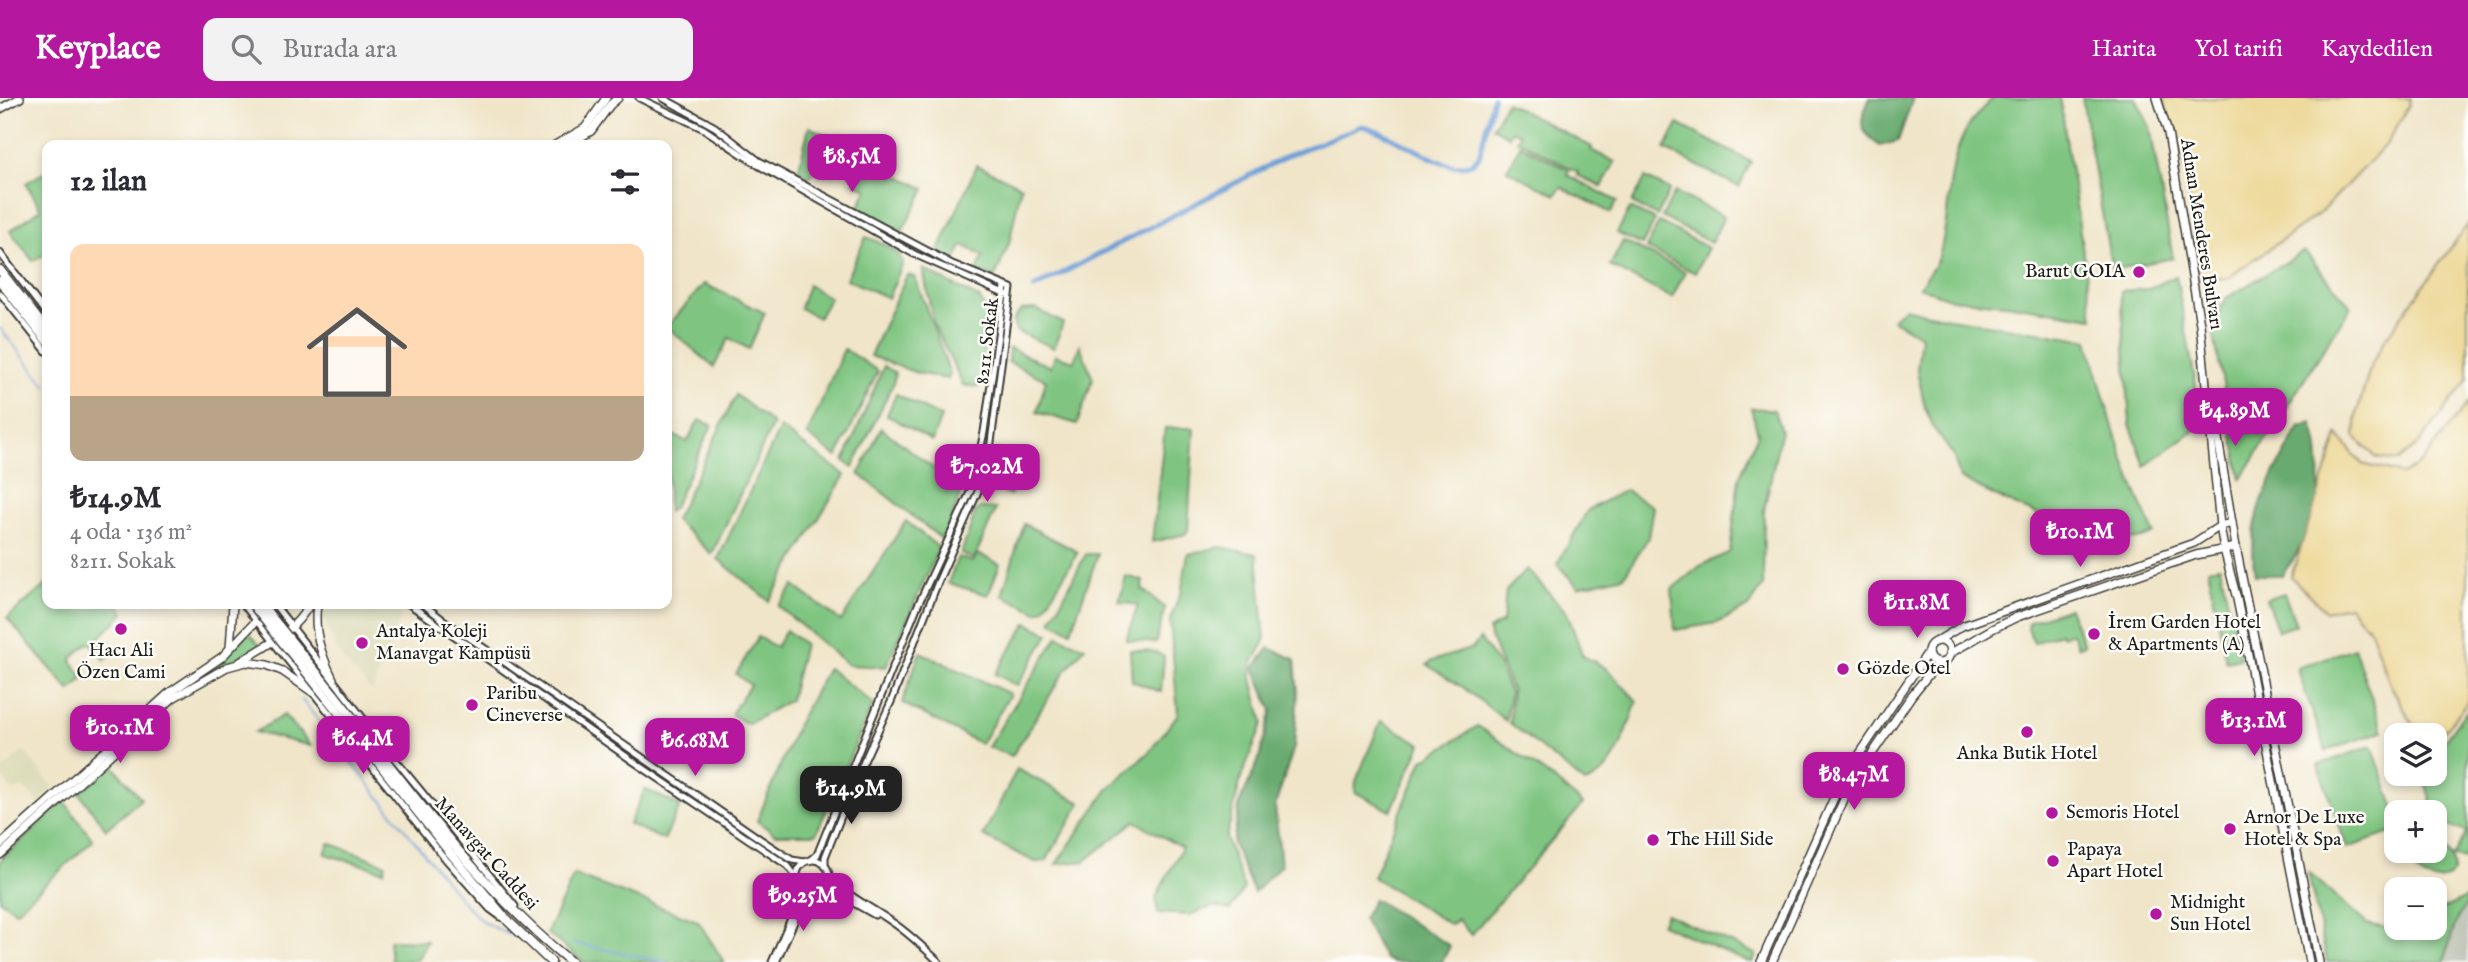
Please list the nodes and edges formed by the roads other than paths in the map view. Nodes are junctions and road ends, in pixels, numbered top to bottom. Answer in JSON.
{"nodes":[{"id":1,"x":20,"y":98,"type":"edge"},
{"id":2,"x":606,"y":98,"type":"edge"},
{"id":3,"x":618,"y":98,"type":"edge"},
{"id":4,"x":639,"y":98,"type":"edge"},
{"id":5,"x":663,"y":98,"type":"edge"},
{"id":6,"x":2157,"y":98,"type":"edge"},
{"id":7,"x":0,"y":109,"type":"edge"},
{"id":8,"x":564,"y":140,"type":"edge"},
{"id":9,"x":576,"y":140,"type":"edge"},
{"id":10,"x":0,"y":253,"type":"edge"},
{"id":11,"x":0,"y":270,"type":"edge"},
{"id":12,"x":3,"y":285,"type":"edge"},
{"id":13,"x":1007,"y":296,"type":"junction"},
{"id":14,"x":42,"y":308,"type":"edge"},
{"id":15,"x":42,"y":326,"type":"edge"},
{"id":16,"x":42,"y":335,"type":"edge"},
{"id":17,"x":42,"y":344,"type":"edge"},
{"id":18,"x":2207,"y":377,"type":"junction"},
{"id":19,"x":2232,"y":523,"type":"junction"},
{"id":20,"x":2220,"y":526,"type":"junction"},
{"id":21,"x":2236,"y":547,"type":"junction"},
{"id":22,"x":2224,"y":549,"type":"junction"},
{"id":23,"x":233,"y":609,"type":"edge"},
{"id":24,"x":247,"y":609,"type":"edge"},
{"id":25,"x":256,"y":609,"type":"edge"},
{"id":26,"x":265,"y":609,"type":"edge"},
{"id":27,"x":268,"y":609,"type":"edge"},
{"id":28,"x":277,"y":609,"type":"edge"},
{"id":29,"x":306,"y":609,"type":"edge"},
{"id":30,"x":317,"y":609,"type":"edge"},
{"id":31,"x":416,"y":609,"type":"edge"},
{"id":32,"x":430,"y":609,"type":"edge"},
{"id":33,"x":256,"y":621,"type":"junction"},
{"id":34,"x":293,"y":627,"type":"junction"},
{"id":35,"x":1937,"y":641,"type":"junction"},
{"id":36,"x":273,"y":642,"type":"junction"},
{"id":37,"x":230,"y":649,"type":"junction"},
{"id":38,"x":1928,"y":652,"type":"junction"},
{"id":39,"x":1949,"y":654,"type":"junction"},
{"id":40,"x":1938,"y":663,"type":"junction"},
{"id":41,"x":237,"y":664,"type":"junction"},
{"id":42,"x":332,"y":679,"type":"junction"},
{"id":43,"x":315,"y":694,"type":"junction"},
{"id":44,"x":330,"y":696,"type":"junction"},
{"id":45,"x":0,"y":845,"type":"edge"},
{"id":46,"x":0,"y":855,"type":"edge"},
{"id":47,"x":808,"y":862,"type":"junction"},
{"id":48,"x":825,"y":866,"type":"junction"},
{"id":49,"x":828,"y":877,"type":"junction"},
{"id":50,"x":797,"y":878,"type":"junction"},
{"id":51,"x":800,"y":886,"type":"junction"},
{"id":52,"x":821,"y":889,"type":"junction"},
{"id":53,"x":814,"y":892,"type":"junction"},
{"id":54,"x":508,"y":921,"type":"junction"},
{"id":55,"x":526,"y":923,"type":"junction"},
{"id":56,"x":905,"y":931,"type":"junction"},
{"id":57,"x":551,"y":962,"type":"edge"},
{"id":58,"x":571,"y":962,"type":"edge"},
{"id":59,"x":774,"y":962,"type":"edge"},
{"id":60,"x":939,"y":962,"type":"edge"},
{"id":61,"x":1761,"y":962,"type":"edge"},
{"id":62,"x":1772,"y":962,"type":"edge"},
{"id":63,"x":2309,"y":962,"type":"edge"},
{"id":64,"x":2319,"y":962,"type":"edge"}],
"edges":[{"from":1,"to":7,"type":"main road"},
{"from":2,"to":8,"type":"main road"},
{"from":3,"to":9,"type":"main road"},
{"from":4,"to":13,"type":"street"},
{"from":5,"to":13,"type":"street","name":"8211. Sokak"},
{"from":6,"to":18,"type":"main road","name":"Adnan Menderes Bulvarı"},
{"from":10,"to":14,"type":"street"},
{"from":11,"to":12,"type":"highway"},
{"from":12,"to":15,"type":"highway"},
{"from":12,"to":16,"type":"highway"},
{"from":12,"to":17,"type":"street"},
{"from":13,"to":47,"type":"street"},
{"from":13,"to":48,"type":"street","name":"8211. Sokak"},
{"from":18,"to":19,"type":"main road","name":"Adnan Menderes Bulvarı"},
{"from":18,"to":20,"type":"main road","name":"Adnan Menderes Bulvarı"},
{"from":19,"to":20,"type":"main road"},
{"from":19,"to":21,"type":"main road","name":"Adnan Menderes Bulvarı"},
{"from":20,"to":22,"type":"main road","name":"Adnan Menderes Bulvarı"},
{"from":20,"to":35,"type":"main road"},
{"from":21,"to":22,"type":"main road"},
{"from":21,"to":64,"type":"main road"},
{"from":22,"to":39,"type":"main road"},
{"from":22,"to":63,"type":"main road"},
{"from":23,"to":37,"type":"main road"},
{"from":24,"to":33,"type":"street"},
{"from":25,"to":44,"type":"highway","bridge":true},
{"from":26,"to":44,"type":"highway","bridge":true},
{"from":27,"to":33,"type":"main road"},
{"from":28,"to":34,"type":"street"},
{"from":29,"to":34,"type":"main road"},
{"from":30,"to":42,"type":"main road"},
{"from":31,"to":50,"type":"street"},
{"from":32,"to":47,"type":"street"},
{"from":33,"to":36,"type":"street"},
{"from":33,"to":37,"type":"main road"},
{"from":34,"to":36,"type":"main road"},
{"from":34,"to":42,"type":"street"},
{"from":35,"to":38,"type":"main road"},
{"from":35,"to":39,"type":"main road"},
{"from":36,"to":41,"type":"main road"},
{"from":36,"to":43,"type":"street"},
{"from":37,"to":45,"type":"main road"},
{"from":38,"to":40,"type":"main road"},
{"from":38,"to":61,"type":"main road"},
{"from":39,"to":40,"type":"main road"},
{"from":40,"to":62,"type":"main road"},
{"from":41,"to":43,"type":"main road"},
{"from":41,"to":46,"type":"main road"},
{"from":42,"to":55,"type":"street"},
{"from":43,"to":54,"type":"street"},
{"from":44,"to":54,"type":"highway","name":"Manavgat Caddesi"},
{"from":44,"to":55,"type":"highway","name":"Manavgat Caddesi"},
{"from":47,"to":48,"type":"street"},
{"from":47,"to":50,"type":"street"},
{"from":48,"to":49,"type":"street"},
{"from":49,"to":52,"type":"street"},
{"from":49,"to":56,"type":"street"},
{"from":50,"to":51,"type":"street"},
{"from":51,"to":53,"type":"street"},
{"from":51,"to":59,"type":"street"},
{"from":52,"to":53,"type":"street"},
{"from":52,"to":56,"type":"street"},
{"from":53,"to":59,"type":"street"},
{"from":54,"to":57,"type":"highway","name":"Manavgat Caddesi"},
{"from":55,"to":58,"type":"highway","name":"Manavgat Caddesi"},
{"from":56,"to":60,"type":"street"}]}
